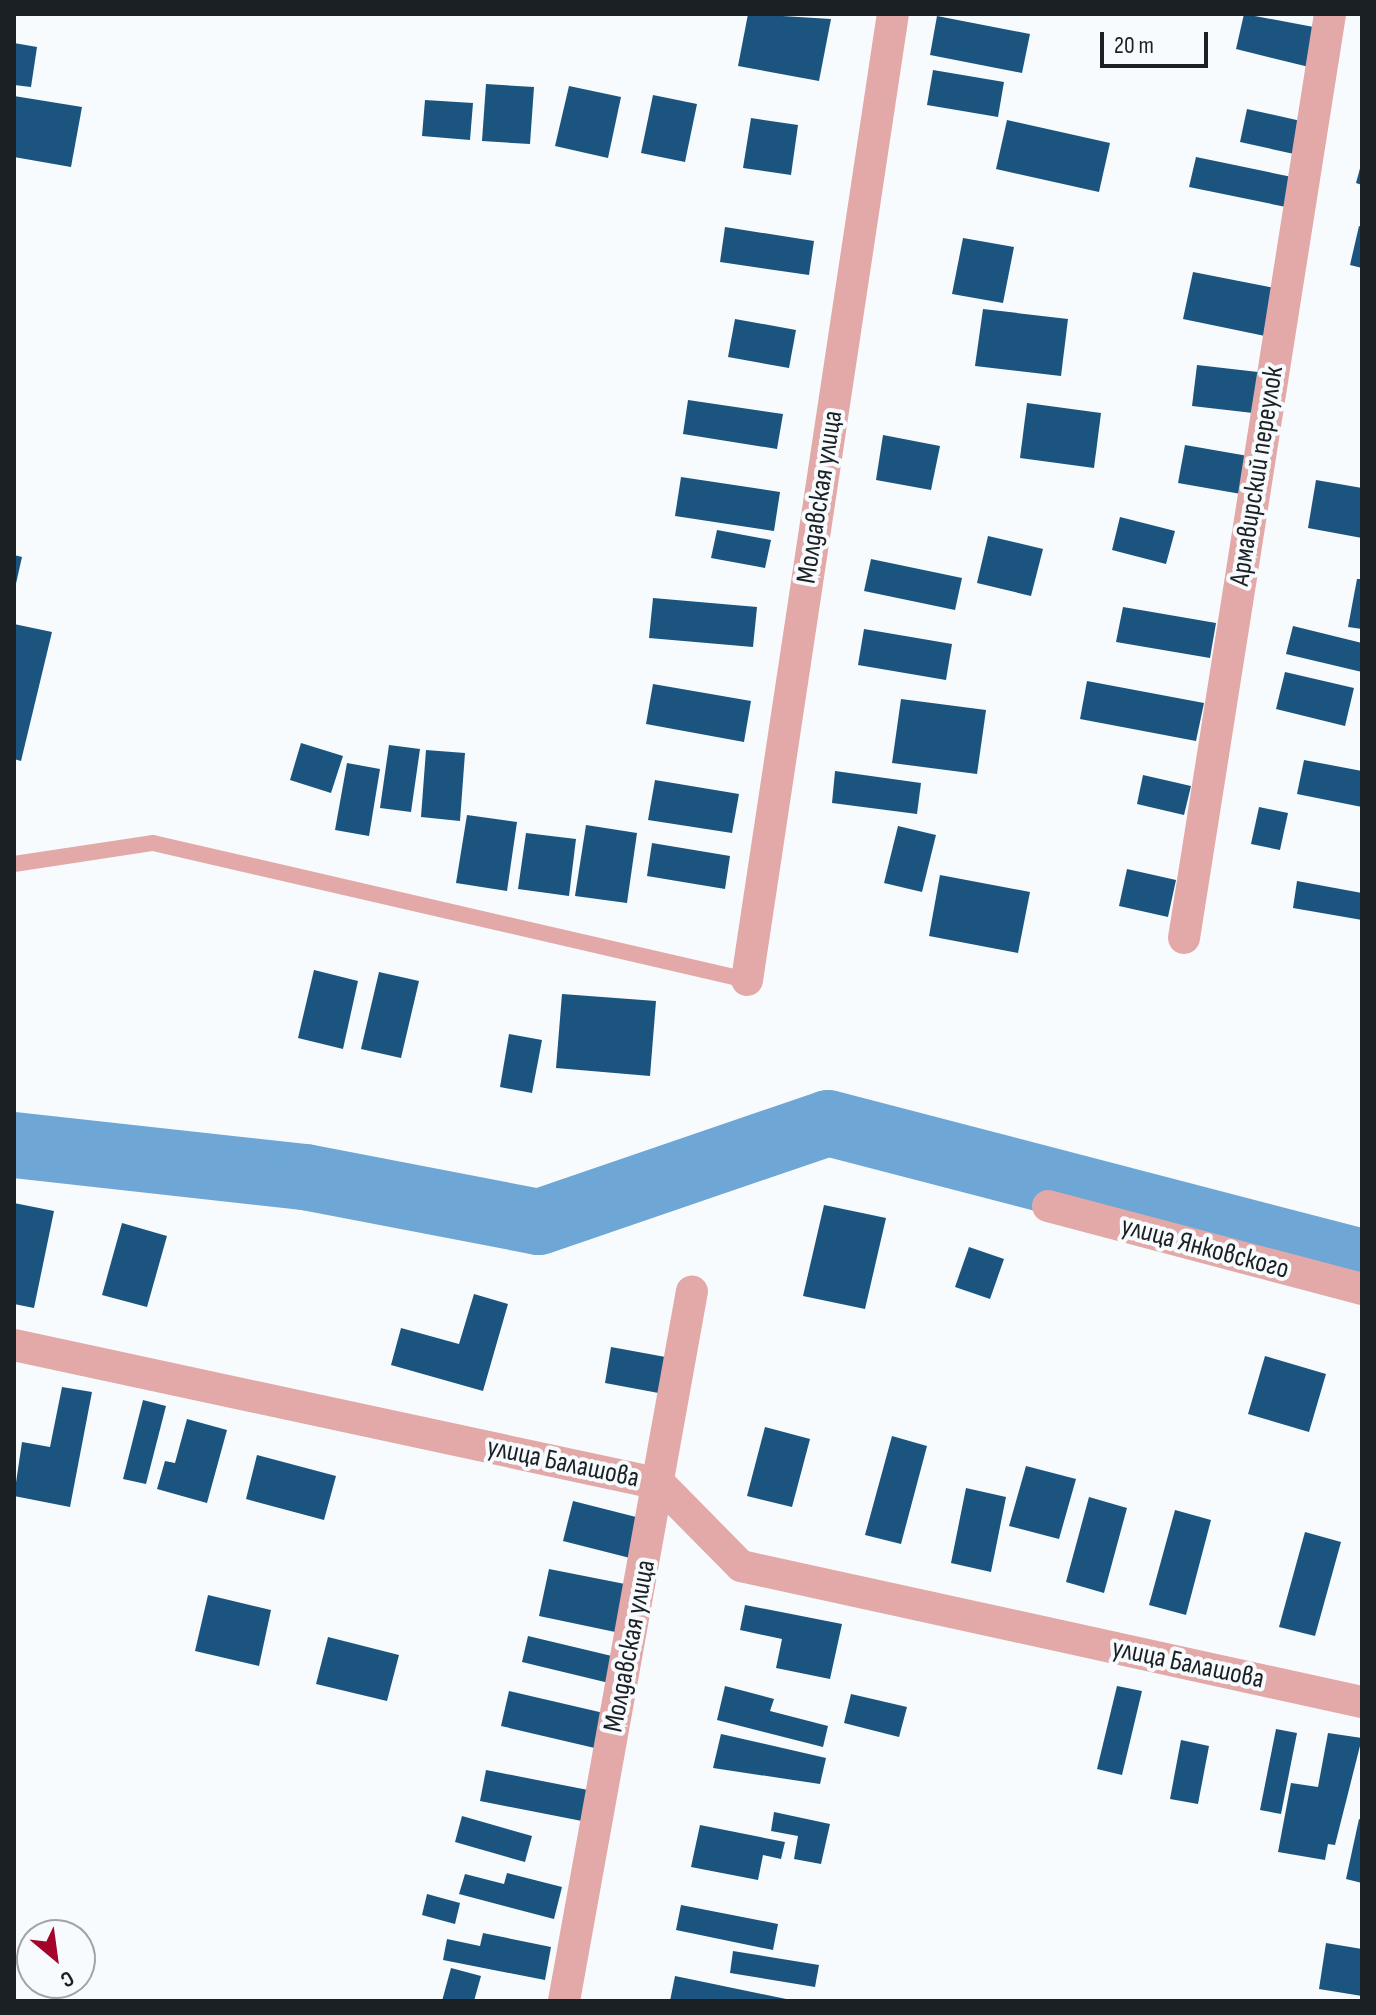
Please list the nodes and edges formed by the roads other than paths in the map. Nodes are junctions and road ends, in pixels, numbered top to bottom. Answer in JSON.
{"nodes":[{"id":1,"x":893,"y":14,"type":"edge"},
{"id":2,"x":1330,"y":14,"type":"edge"},
{"id":3,"x":14,"y":864,"type":"edge"},
{"id":4,"x":1184,"y":938,"type":"dead end"},
{"id":5,"x":747,"y":980,"type":"joint"},
{"id":6,"x":1048,"y":1206,"type":"dead end"},
{"id":7,"x":1362,"y":1289,"type":"edge"},
{"id":8,"x":692,"y":1291,"type":"dead end"},
{"id":9,"x":14,"y":1345,"type":"edge"},
{"id":10,"x":660,"y":1484,"type":"junction"},
{"id":11,"x":1362,"y":1702,"type":"edge"},
{"id":12,"x":564,"y":2001,"type":"edge"}],
"edges":[{"from":1,"to":5,"type":"street","name":"Молдавская улица"},
{"from":2,"to":4,"type":"street","name":"Армавирский переулок"},
{"from":3,"to":5,"type":"lane"},
{"from":6,"to":7,"type":"street","name":"улица Янковского"},
{"from":8,"to":10,"type":"street","name":"Молдавская улица"},
{"from":9,"to":10,"type":"street","name":"улица Балашова"},
{"from":10,"to":11,"type":"street","name":"улица Балашова"},
{"from":10,"to":12,"type":"street","name":"Молдавская улица"}]}
